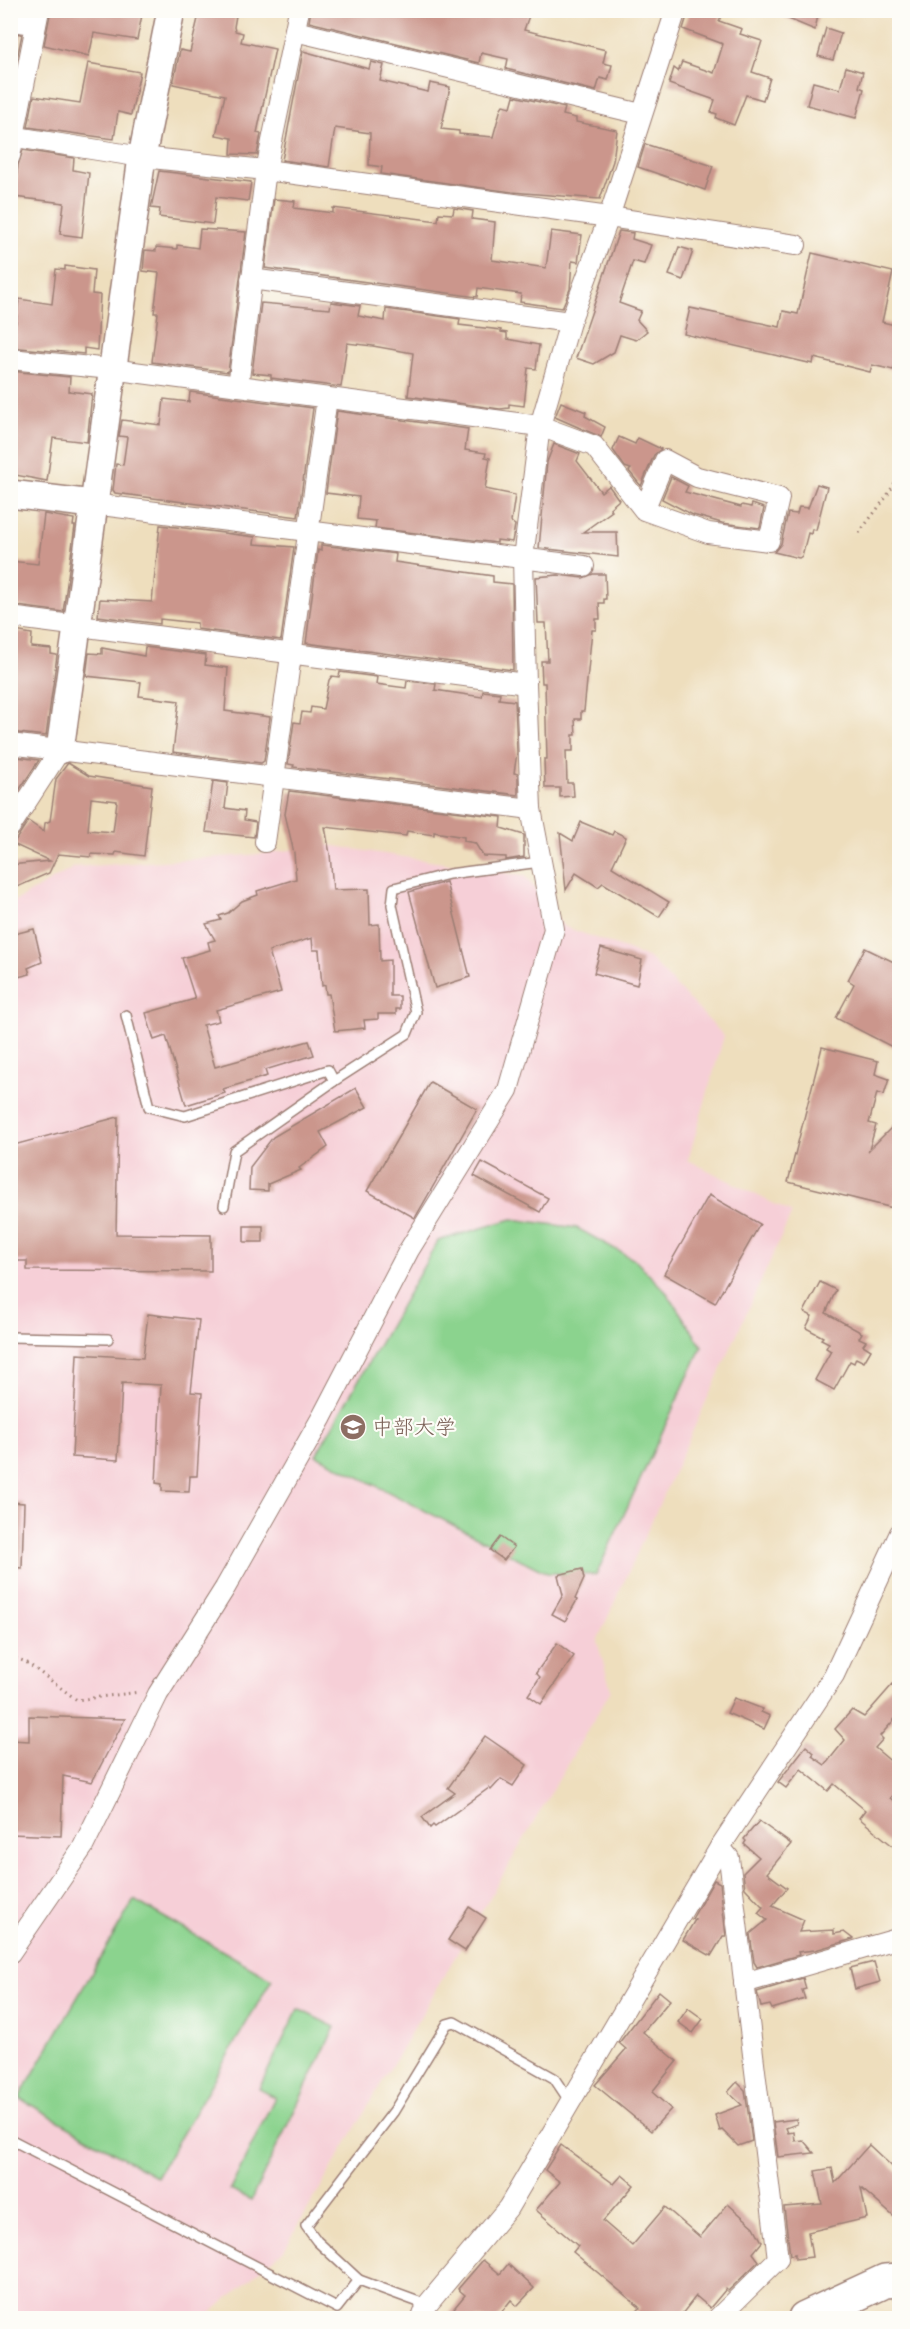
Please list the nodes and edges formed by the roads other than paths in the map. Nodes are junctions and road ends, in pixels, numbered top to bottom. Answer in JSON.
{"nodes":[{"id":1,"x":171,"y":10,"type":"edge"},
{"id":2,"x":299,"y":10,"type":"edge"},
{"id":3,"x":676,"y":11,"type":"edge"},
{"id":4,"x":38,"y":17,"type":"edge"},
{"id":5,"x":10,"y":21,"type":"edge"},
{"id":6,"x":295,"y":31,"type":"junction"},
{"id":7,"x":641,"y":114,"type":"junction"},
{"id":8,"x":11,"y":143,"type":"edge"},
{"id":9,"x":142,"y":157,"type":"junction"},
{"id":10,"x":266,"y":170,"type":"junction"},
{"id":11,"x":609,"y":217,"type":"junction"},
{"id":12,"x":796,"y":246,"type":"dead end"},
{"id":13,"x":252,"y":279,"type":"junction"},
{"id":14,"x":570,"y":322,"type":"junction"},
{"id":15,"x":10,"y":359,"type":"edge"},
{"id":16,"x":111,"y":369,"type":"junction"},
{"id":17,"x":238,"y":386,"type":"junction"},
{"id":18,"x":327,"y":398,"type":"junction"},
{"id":19,"x":540,"y":426,"type":"junction"},
{"id":20,"x":10,"y":494,"type":"edge"},
{"id":21,"x":93,"y":504,"type":"junction"},
{"id":22,"x":644,"y":510,"type":"junction"},
{"id":23,"x":309,"y":531,"type":"junction"},
{"id":24,"x":523,"y":558,"type":"junction"},
{"id":25,"x":584,"y":566,"type":"dead end"},
{"id":26,"x":10,"y":617,"type":"edge"},
{"id":27,"x":78,"y":626,"type":"junction"},
{"id":28,"x":292,"y":654,"type":"junction"},
{"id":29,"x":526,"y":684,"type":"junction"},
{"id":30,"x":10,"y":744,"type":"edge"},
{"id":31,"x":60,"y":750,"type":"junction"},
{"id":32,"x":275,"y":777,"type":"junction"},
{"id":33,"x":531,"y":809,"type":"junction"},
{"id":34,"x":10,"y":827,"type":"edge"},
{"id":35,"x":265,"y":842,"type":"dead end"},
{"id":36,"x":540,"y":862,"type":"junction"},
{"id":37,"x":126,"y":1015,"type":"dead end"},
{"id":38,"x":334,"y":1081,"type":"junction"},
{"id":39,"x":224,"y":1206,"type":"dead end"},
{"id":40,"x":10,"y":1337,"type":"edge"},
{"id":41,"x":108,"y":1339,"type":"dead end"},
{"id":42,"x":900,"y":1533,"type":"edge"},
{"id":43,"x":720,"y":1847,"type":"junction"},
{"id":44,"x":900,"y":1938,"type":"edge"},
{"id":45,"x":10,"y":1953,"type":"edge"},
{"id":46,"x":744,"y":1983,"type":"junction"},
{"id":47,"x":570,"y":2102,"type":"junction"},
{"id":48,"x":10,"y":2139,"type":"edge"},
{"id":49,"x":359,"y":2280,"type":"junction"},
{"id":50,"x":900,"y":2280,"type":"edge"},
{"id":51,"x":900,"y":2288,"type":"edge"},
{"id":52,"x":424,"y":2312,"type":"edge"},
{"id":53,"x":718,"y":2319,"type":"edge"},
{"id":54,"x":805,"y":2319,"type":"edge"},
{"id":55,"x":849,"y":2319,"type":"edge"}],
"edges":[{"from":1,"to":9,"type":"street"},
{"from":2,"to":6,"type":"street"},
{"from":3,"to":7,"type":"street"},
{"from":4,"to":5,"type":"street"},
{"from":4,"to":8,"type":"street"},
{"from":6,"to":7,"type":"street"},
{"from":6,"to":10,"type":"street"},
{"from":7,"to":11,"type":"street"},
{"from":8,"to":9,"type":"street"},
{"from":9,"to":10,"type":"street"},
{"from":9,"to":16,"type":"street"},
{"from":10,"to":11,"type":"street"},
{"from":10,"to":13,"type":"street"},
{"from":11,"to":12,"type":"street"},
{"from":11,"to":14,"type":"street"},
{"from":13,"to":14,"type":"street"},
{"from":13,"to":17,"type":"street"},
{"from":14,"to":19,"type":"street"},
{"from":15,"to":16,"type":"street"},
{"from":16,"to":17,"type":"street"},
{"from":16,"to":21,"type":"street"},
{"from":17,"to":18,"type":"street"},
{"from":18,"to":19,"type":"street"},
{"from":18,"to":23,"type":"street"},
{"from":19,"to":22,"type":"street"},
{"from":19,"to":24,"type":"street"},
{"from":20,"to":21,"type":"street"},
{"from":21,"to":23,"type":"street"},
{"from":21,"to":27,"type":"street"},
{"from":22,"to":22,"type":"street"},
{"from":23,"to":24,"type":"street"},
{"from":23,"to":28,"type":"street"},
{"from":24,"to":25,"type":"street"},
{"from":24,"to":29,"type":"street"},
{"from":26,"to":27,"type":"street"},
{"from":27,"to":28,"type":"street"},
{"from":27,"to":31,"type":"street"},
{"from":28,"to":29,"type":"street"},
{"from":28,"to":32,"type":"street"},
{"from":29,"to":33,"type":"street"},
{"from":30,"to":31,"type":"street"},
{"from":31,"to":32,"type":"street"},
{"from":31,"to":34,"type":"street"},
{"from":32,"to":33,"type":"street"},
{"from":32,"to":35,"type":"street"},
{"from":33,"to":36,"type":"street"},
{"from":36,"to":38,"type":"lane"},
{"from":36,"to":45,"type":"street"},
{"from":37,"to":38,"type":"lane"},
{"from":38,"to":39,"type":"lane"},
{"from":40,"to":41,"type":"lane"},
{"from":42,"to":43,"type":"street"},
{"from":43,"to":46,"type":"street"},
{"from":43,"to":47,"type":"street"},
{"from":44,"to":46,"type":"street"},
{"from":46,"to":53,"type":"street"},
{"from":47,"to":49,"type":"lane"},
{"from":47,"to":52,"type":"street"},
{"from":48,"to":49,"type":"lane"},
{"from":49,"to":52,"type":"lane"},
{"from":50,"to":54,"type":"highway"},
{"from":51,"to":55,"type":"highway"}]}
